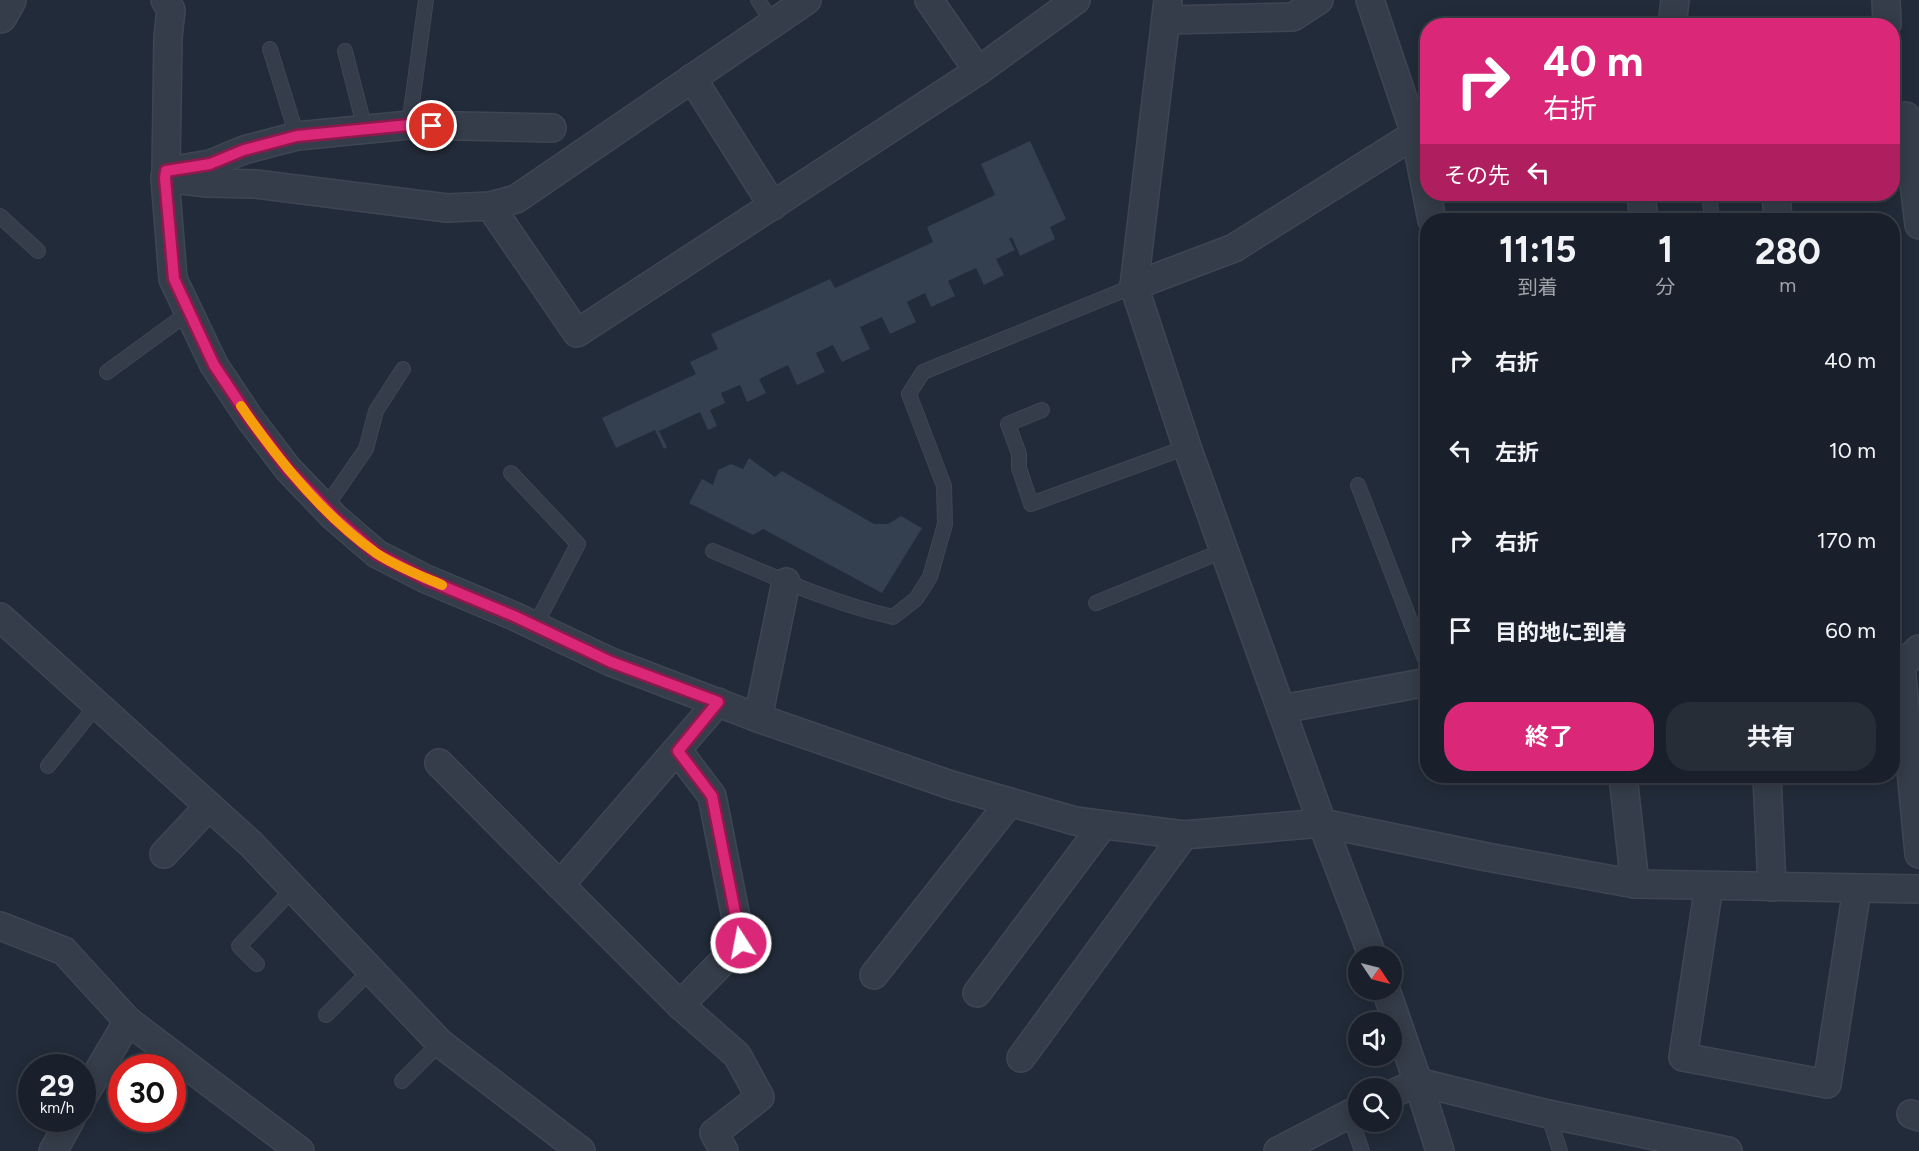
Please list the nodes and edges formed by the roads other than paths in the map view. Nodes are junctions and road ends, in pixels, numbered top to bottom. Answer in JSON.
{"nodes":[{"id":1,"x":165,"y":0,"type":"edge"},
{"id":2,"x":426,"y":0,"type":"edge"},
{"id":3,"x":758,"y":0,"type":"edge"},
{"id":4,"x":807,"y":0,"type":"edge"},
{"id":5,"x":929,"y":0,"type":"edge"},
{"id":6,"x":1076,"y":0,"type":"edge"},
{"id":7,"x":1319,"y":0,"type":"edge"},
{"id":8,"x":1370,"y":0,"type":"edge"},
{"id":9,"x":1675,"y":0,"type":"edge"},
{"id":10,"x":1167,"y":10,"type":"edge"},
{"id":11,"x":1673,"y":18,"type":"edge"},
{"id":12,"x":773,"y":23,"type":"junction"},
{"id":13,"x":270,"y":49,"type":"dead end"},
{"id":14,"x":345,"y":51,"type":"dead end"},
{"id":15,"x":978,"y":71,"type":"junction"},
{"id":16,"x":692,"y":78,"type":"junction"},
{"id":17,"x":1906,"y":116,"type":"edge"},
{"id":18,"x":409,"y":125,"type":"junction"},
{"id":19,"x":1420,"y":127,"type":"edge"},
{"id":20,"x":552,"y":128,"type":"dead end"},
{"id":21,"x":365,"y":129,"type":"junction"},
{"id":22,"x":1420,"y":131,"type":"edge"},
{"id":23,"x":297,"y":136,"type":"junction"},
{"id":24,"x":165,"y":175,"type":"junction"},
{"id":25,"x":490,"y":206,"type":"junction"},
{"id":26,"x":773,"y":206,"type":"junction"},
{"id":27,"x":0,"y":216,"type":"edge"},
{"id":28,"x":1919,"y":225,"type":"edge"},
{"id":29,"x":38,"y":251,"type":"dead end"},
{"id":30,"x":1134,"y":286,"type":"junction"},
{"id":31,"x":188,"y":313,"type":"junction"},
{"id":32,"x":403,"y":369,"type":"dead end"},
{"id":33,"x":107,"y":372,"type":"dead end"},
{"id":34,"x":1042,"y":411,"type":"dead end"},
{"id":35,"x":1187,"y":447,"type":"junction"},
{"id":36,"x":511,"y":473,"type":"dead end"},
{"id":37,"x":1358,"y":484,"type":"dead end"},
{"id":38,"x":325,"y":508,"type":"junction"},
{"id":39,"x":1224,"y":550,"type":"junction"},
{"id":40,"x":713,"y":551,"type":"dead end"},
{"id":41,"x":786,"y":582,"type":"junction"},
{"id":42,"x":1096,"y":603,"type":"dead end"},
{"id":43,"x":0,"y":617,"type":"edge"},
{"id":44,"x":535,"y":626,"type":"junction"},
{"id":45,"x":1420,"y":646,"type":"edge"},
{"id":46,"x":1919,"y":649,"type":"edge"},
{"id":47,"x":1420,"y":683,"type":"edge"},
{"id":48,"x":718,"y":702,"type":"junction"},
{"id":49,"x":97,"y":705,"type":"junction"},
{"id":50,"x":1282,"y":709,"type":"junction"},
{"id":51,"x":758,"y":718,"type":"junction"},
{"id":52,"x":678,"y":751,"type":"junction"},
{"id":53,"x":439,"y":763,"type":"dead end"},
{"id":54,"x":48,"y":766,"type":"dead end"},
{"id":55,"x":1624,"y":783,"type":"edge"},
{"id":56,"x":1767,"y":783,"type":"edge"},
{"id":57,"x":1010,"y":802,"type":"junction"},
{"id":58,"x":209,"y":806,"type":"junction"},
{"id":59,"x":1322,"y":823,"type":"junction"},
{"id":60,"x":1103,"y":825,"type":"junction"},
{"id":61,"x":1184,"y":835,"type":"junction"},
{"id":62,"x":164,"y":854,"type":"dead end"},
{"id":63,"x":1919,"y":854,"type":"edge"},
{"id":64,"x":1635,"y":884,"type":"junction"},
{"id":65,"x":560,"y":885,"type":"junction"},
{"id":66,"x":1708,"y":886,"type":"junction"},
{"id":67,"x":1772,"y":887,"type":"junction"},
{"id":68,"x":293,"y":889,"type":"junction"},
{"id":69,"x":1857,"y":889,"type":"junction"},
{"id":70,"x":1919,"y":889,"type":"edge"},
{"id":71,"x":0,"y":926,"type":"edge"},
{"id":72,"x":1369,"y":946,"type":"edge"},
{"id":73,"x":257,"y":964,"type":"dead end"},
{"id":74,"x":371,"y":970,"type":"junction"},
{"id":75,"x":874,"y":975,"type":"dead end"},
{"id":76,"x":977,"y":993,"type":"dead end"},
{"id":77,"x":1389,"y":1000,"type":"edge"},
{"id":78,"x":680,"y":1005,"type":"junction"},
{"id":79,"x":326,"y":1016,"type":"dead end"},
{"id":80,"x":128,"y":1021,"type":"junction"},
{"id":81,"x":440,"y":1043,"type":"junction"},
{"id":82,"x":1021,"y":1058,"type":"dead end"},
{"id":83,"x":96,"y":1075,"type":"edge"},
{"id":84,"x":402,"y":1081,"type":"dead end"},
{"id":85,"x":1418,"y":1082,"type":"junction"},
{"id":86,"x":1402,"y":1089,"type":"edge"},
{"id":87,"x":1348,"y":1114,"type":"edge"},
{"id":88,"x":1548,"y":1114,"type":"junction"},
{"id":89,"x":64,"y":1132,"type":"edge"},
{"id":90,"x":1358,"y":1132,"type":"edge"},
{"id":91,"x":1718,"y":1150,"type":"edge"},
{"id":92,"x":53,"y":1151,"type":"edge"},
{"id":93,"x":300,"y":1151,"type":"edge"},
{"id":94,"x":581,"y":1151,"type":"edge"},
{"id":95,"x":724,"y":1151,"type":"edge"},
{"id":96,"x":1278,"y":1151,"type":"edge"},
{"id":97,"x":1362,"y":1151,"type":"edge"},
{"id":98,"x":1440,"y":1151,"type":"edge"},
{"id":99,"x":1560,"y":1151,"type":"edge"}],
"edges":[{"from":1,"to":24,"type":"street"},
{"from":2,"to":18,"type":"lane"},
{"from":3,"to":12,"type":"lane"},
{"from":4,"to":12,"type":"street"},
{"from":5,"to":15,"type":"street"},
{"from":6,"to":15,"type":"street"},
{"from":7,"to":10,"type":"street"},
{"from":8,"to":19,"type":"street"},
{"from":9,"to":11,"type":"street"},
{"from":10,"to":30,"type":"street"},
{"from":12,"to":16,"type":"street"},
{"from":13,"to":23,"type":"lane"},
{"from":14,"to":21,"type":"lane"},
{"from":15,"to":26,"type":"street"},
{"from":16,"to":25,"type":"street"},
{"from":16,"to":26,"type":"street"},
{"from":17,"to":28,"type":"street"},
{"from":18,"to":20,"type":"street"},
{"from":18,"to":21,"type":"street"},
{"from":21,"to":23,"type":"street"},
{"from":22,"to":30,"type":"street"},
{"from":23,"to":24,"type":"street"},
{"from":24,"to":25,"type":"street"},
{"from":24,"to":31,"type":"street"},
{"from":25,"to":26,"type":"street"},
{"from":27,"to":29,"type":"lane"},
{"from":30,"to":35,"type":"street"},
{"from":30,"to":41,"type":"lane"},
{"from":31,"to":33,"type":"lane"},
{"from":31,"to":38,"type":"street"},
{"from":32,"to":38,"type":"lane"},
{"from":34,"to":35,"type":"lane"},
{"from":35,"to":39,"type":"street"},
{"from":36,"to":44,"type":"lane"},
{"from":37,"to":45,"type":"lane"},
{"from":38,"to":44,"type":"street"},
{"from":39,"to":42,"type":"lane"},
{"from":39,"to":50,"type":"street"},
{"from":40,"to":41,"type":"lane"},
{"from":41,"to":51,"type":"street"},
{"from":43,"to":49,"type":"street"},
{"from":44,"to":48,"type":"street"},
{"from":46,"to":63,"type":"street"},
{"from":47,"to":50,"type":"street"},
{"from":48,"to":51,"type":"street"},
{"from":48,"to":52,"type":"street"},
{"from":49,"to":54,"type":"lane"},
{"from":49,"to":58,"type":"street"},
{"from":50,"to":59,"type":"street"},
{"from":51,"to":57,"type":"street"},
{"from":52,"to":65,"type":"street"},
{"from":52,"to":78,"type":"street"},
{"from":53,"to":65,"type":"street"},
{"from":55,"to":64,"type":"street"},
{"from":56,"to":67,"type":"street"},
{"from":57,"to":60,"type":"street"},
{"from":57,"to":75,"type":"street"},
{"from":58,"to":62,"type":"street"},
{"from":58,"to":68,"type":"street"},
{"from":59,"to":61,"type":"street"},
{"from":59,"to":64,"type":"street"},
{"from":59,"to":72,"type":"street"},
{"from":60,"to":61,"type":"street"},
{"from":60,"to":76,"type":"street"},
{"from":61,"to":82,"type":"street"},
{"from":64,"to":66,"type":"street"},
{"from":65,"to":78,"type":"street"},
{"from":66,"to":67,"type":"street"},
{"from":66,"to":69,"type":"street"},
{"from":67,"to":69,"type":"street"},
{"from":68,"to":73,"type":"lane"},
{"from":68,"to":74,"type":"street"},
{"from":69,"to":70,"type":"street"},
{"from":71,"to":80,"type":"street"},
{"from":74,"to":79,"type":"lane"},
{"from":74,"to":81,"type":"street"},
{"from":77,"to":85,"type":"street"},
{"from":78,"to":95,"type":"street"},
{"from":80,"to":83,"type":"street"},
{"from":80,"to":93,"type":"street"},
{"from":81,"to":84,"type":"lane"},
{"from":81,"to":94,"type":"street"},
{"from":85,"to":86,"type":"street"},
{"from":85,"to":88,"type":"street"},
{"from":85,"to":98,"type":"street"},
{"from":87,"to":96,"type":"street"},
{"from":88,"to":91,"type":"street"},
{"from":88,"to":99,"type":"lane"},
{"from":89,"to":92,"type":"street"},
{"from":90,"to":97,"type":"lane"}]}
